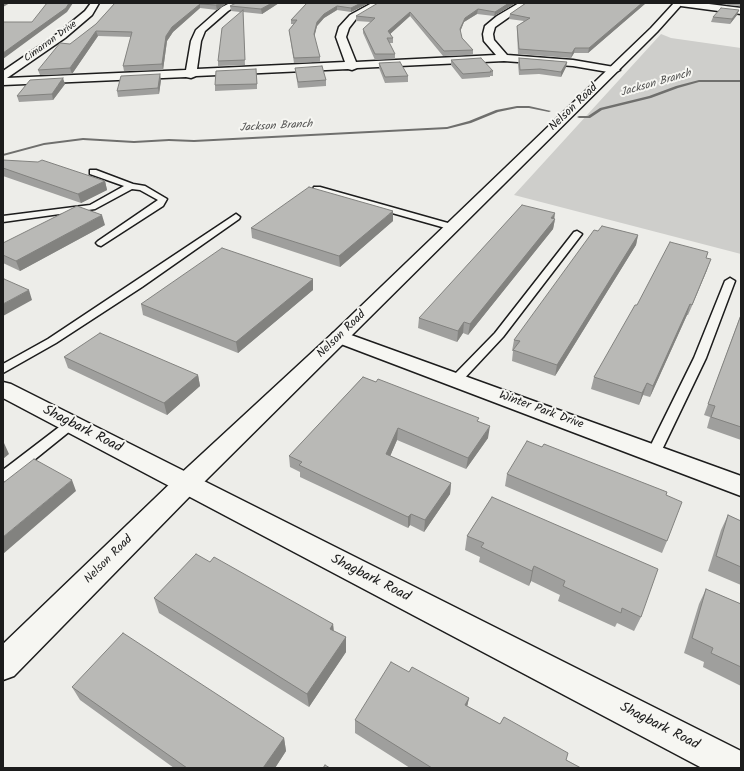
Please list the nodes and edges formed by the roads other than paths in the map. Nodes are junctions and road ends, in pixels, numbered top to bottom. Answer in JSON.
{"nodes":[{"id":1,"x":95,"y":3,"type":"edge"},
{"id":2,"x":237,"y":3,"type":"edge"},
{"id":3,"x":378,"y":3,"type":"edge"},
{"id":4,"x":525,"y":3,"type":"edge"},
{"id":5,"x":680,"y":3,"type":"edge"},
{"id":6,"x":741,"y":11,"type":"edge"},
{"id":7,"x":504,"y":58,"type":"junction"},
{"id":8,"x":352,"y":67,"type":"junction"},
{"id":9,"x":614,"y":70,"type":"junction"},
{"id":10,"x":191,"y":74,"type":"junction"},
{"id":11,"x":3,"y":76,"type":"edge"},
{"id":12,"x":3,"y":82,"type":"edge"},
{"id":13,"x":93,"y":172,"type":"dead end"},
{"id":14,"x":130,"y":186,"type":"junction"},
{"id":15,"x":317,"y":189,"type":"edge"},
{"id":16,"x":236,"y":217,"type":"dead end"},
{"id":17,"x":3,"y":219,"type":"edge"},
{"id":18,"x":452,"y":227,"type":"junction"},
{"id":19,"x":577,"y":234,"type":"dead end"},
{"id":20,"x":101,"y":243,"type":"dead end"},
{"id":21,"x":730,"y":281,"type":"dead end"},
{"id":22,"x":340,"y":337,"type":"junction"},
{"id":23,"x":3,"y":370,"type":"edge"},
{"id":24,"x":456,"y":380,"type":"junction"},
{"id":25,"x":3,"y":389,"type":"edge"},
{"id":26,"x":71,"y":424,"type":"junction"},
{"id":27,"x":654,"y":453,"type":"junction"},
{"id":28,"x":3,"y":477,"type":"edge"},
{"id":29,"x":186,"y":484,"type":"junction"},
{"id":30,"x":741,"y":486,"type":"edge"},
{"id":31,"x":3,"y":665,"type":"edge"},
{"id":32,"x":738,"y":768,"type":"edge"}],
"edges":[{"from":1,"to":11,"type":"street","name":"Cimarron Drive"},
{"from":2,"to":10,"type":"street"},
{"from":3,"to":8,"type":"street"},
{"from":4,"to":7,"type":"street"},
{"from":5,"to":6,"type":"street"},
{"from":5,"to":9,"type":"street","name":"Nelson Road"},
{"from":7,"to":8,"type":"street"},
{"from":7,"to":9,"type":"street"},
{"from":8,"to":10,"type":"street"},
{"from":9,"to":18,"type":"street","name":"Nelson Road"},
{"from":10,"to":12,"type":"street"},
{"from":13,"to":14,"type":"lane"},
{"from":14,"to":17,"type":"lane"},
{"from":14,"to":20,"type":"lane"},
{"from":15,"to":18,"type":"lane"},
{"from":16,"to":23,"type":"lane"},
{"from":18,"to":22,"type":"street","name":"Nelson Road"},
{"from":19,"to":24,"type":"lane"},
{"from":21,"to":27,"type":"lane"},
{"from":22,"to":24,"type":"street","name":"Winter Park Drive"},
{"from":22,"to":29,"type":"street","name":"Nelson Road"},
{"from":24,"to":27,"type":"street","name":"Winter Park Drive"},
{"from":25,"to":26,"type":"street","name":"Shagbark Road"},
{"from":26,"to":28,"type":"lane"},
{"from":26,"to":29,"type":"street","name":"Shagbark Road"},
{"from":27,"to":30,"type":"street","name":"Winter Park Drive"},
{"from":29,"to":31,"type":"street","name":"Nelson Road"},
{"from":29,"to":32,"type":"street","name":"Shagbark Road"}]}
